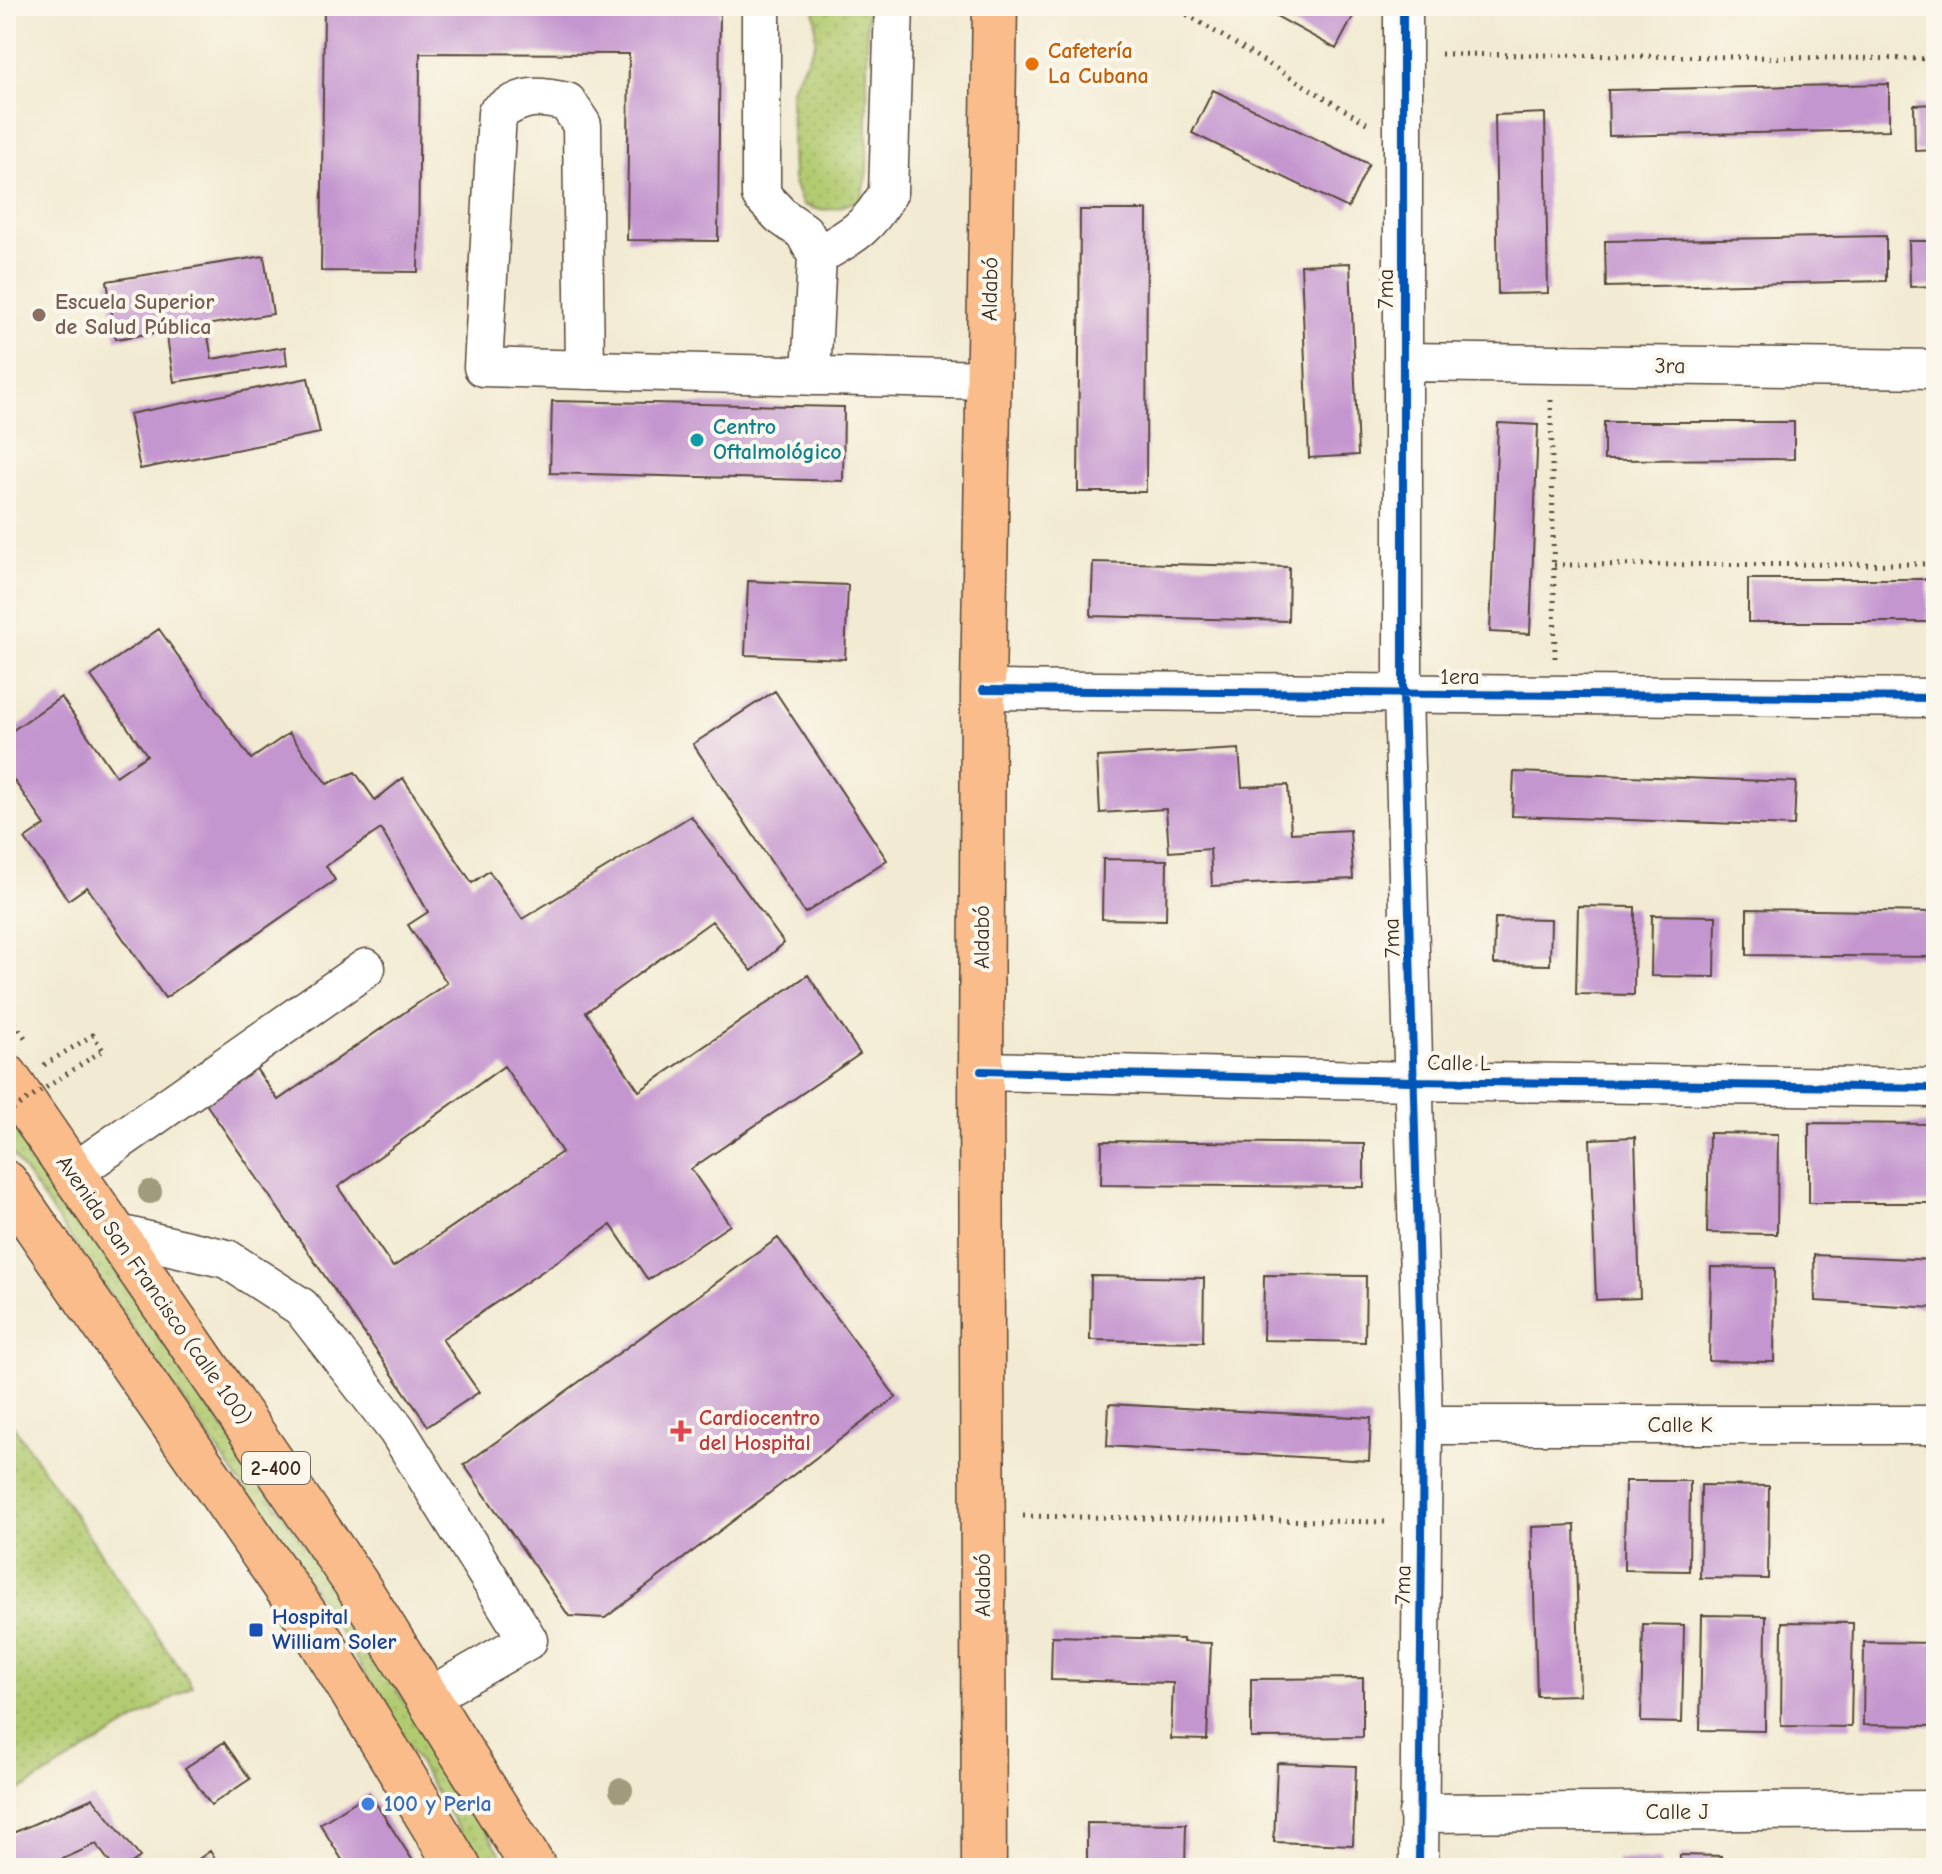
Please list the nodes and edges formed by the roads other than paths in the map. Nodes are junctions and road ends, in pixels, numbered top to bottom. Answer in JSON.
{"nodes":[{"id":1,"x":761,"y":6,"type":"edge"},
{"id":2,"x":894,"y":6,"type":"edge"},
{"id":3,"x":995,"y":6,"type":"edge"},
{"id":4,"x":1403,"y":6,"type":"edge"},
{"id":5,"x":817,"y":256,"type":"junction"},
{"id":6,"x":1405,"y":362,"type":"junction"},
{"id":7,"x":1936,"y":369,"type":"edge"},
{"id":8,"x":585,"y":370,"type":"junction"},
{"id":9,"x":811,"y":376,"type":"junction"},
{"id":10,"x":988,"y":380,"type":"junction"},
{"id":11,"x":983,"y":690,"type":"junction"},
{"id":12,"x":1403,"y":694,"type":"junction"},
{"id":13,"x":1936,"y":698,"type":"edge"},
{"id":14,"x":366,"y":968,"type":"dead end"},
{"id":15,"x":24,"y":1071,"type":"edge"},
{"id":16,"x":981,"y":1071,"type":"junction"},
{"id":17,"x":1413,"y":1081,"type":"junction"},
{"id":18,"x":1936,"y":1088,"type":"edge"},
{"id":19,"x":73,"y":1173,"type":"junction"},
{"id":20,"x":6,"y":1183,"type":"edge"},
{"id":21,"x":114,"y":1233,"type":"junction"},
{"id":22,"x":1423,"y":1425,"type":"junction"},
{"id":23,"x":1936,"y":1425,"type":"edge"},
{"id":24,"x":427,"y":1698,"type":"junction"},
{"id":25,"x":1936,"y":1810,"type":"edge"},
{"id":26,"x":1418,"y":1813,"type":"junction"},
{"id":27,"x":459,"y":1868,"type":"edge"},
{"id":28,"x":534,"y":1868,"type":"edge"},
{"id":29,"x":984,"y":1868,"type":"edge"},
{"id":30,"x":1419,"y":1868,"type":"edge"}],
"edges":[{"from":1,"to":5,"type":"street"},
{"from":2,"to":5,"type":"street"},
{"from":3,"to":10,"type":"main road","name":"Aldabó"},
{"from":4,"to":6,"type":"street","name":"7ma"},
{"from":5,"to":9,"type":"street"},
{"from":6,"to":7,"type":"street","name":"3ra"},
{"from":6,"to":12,"type":"street","name":"7ma"},
{"from":8,"to":8,"type":"street"},
{"from":8,"to":9,"type":"street"},
{"from":9,"to":10,"type":"street"},
{"from":10,"to":11,"type":"main road","name":"Aldabó"},
{"from":11,"to":12,"type":"street","name":"1era"},
{"from":11,"to":16,"type":"main road","name":"Aldabó"},
{"from":12,"to":13,"type":"street","name":"1era"},
{"from":12,"to":17,"type":"street","name":"7ma"},
{"from":14,"to":19,"type":"street"},
{"from":15,"to":19,"type":"main road","name":"Avenida San Francisco (calle 100)","number":"2-400"},
{"from":16,"to":17,"type":"street","name":"Calle L"},
{"from":16,"to":29,"type":"main road","name":"Aldabó"},
{"from":17,"to":18,"type":"street","name":"Calle L"},
{"from":17,"to":22,"type":"street","name":"7ma"},
{"from":19,"to":21,"type":"main road","name":"Avenida San Francisco (calle 100)","number":"2-400"},
{"from":20,"to":27,"type":"main road","number":"2-400"},
{"from":21,"to":24,"type":"main road","name":"Avenida San Francisco (calle 100)","number":"2-400"},
{"from":21,"to":24,"type":"street"},
{"from":22,"to":23,"type":"street","name":"Calle K"},
{"from":22,"to":26,"type":"street","name":"7ma"},
{"from":24,"to":28,"type":"main road","name":"Avenida San Francisco (calle 100)","number":"2-400"},
{"from":25,"to":26,"type":"street","name":"Calle J"},
{"from":26,"to":30,"type":"street","name":"7ma"}]}
